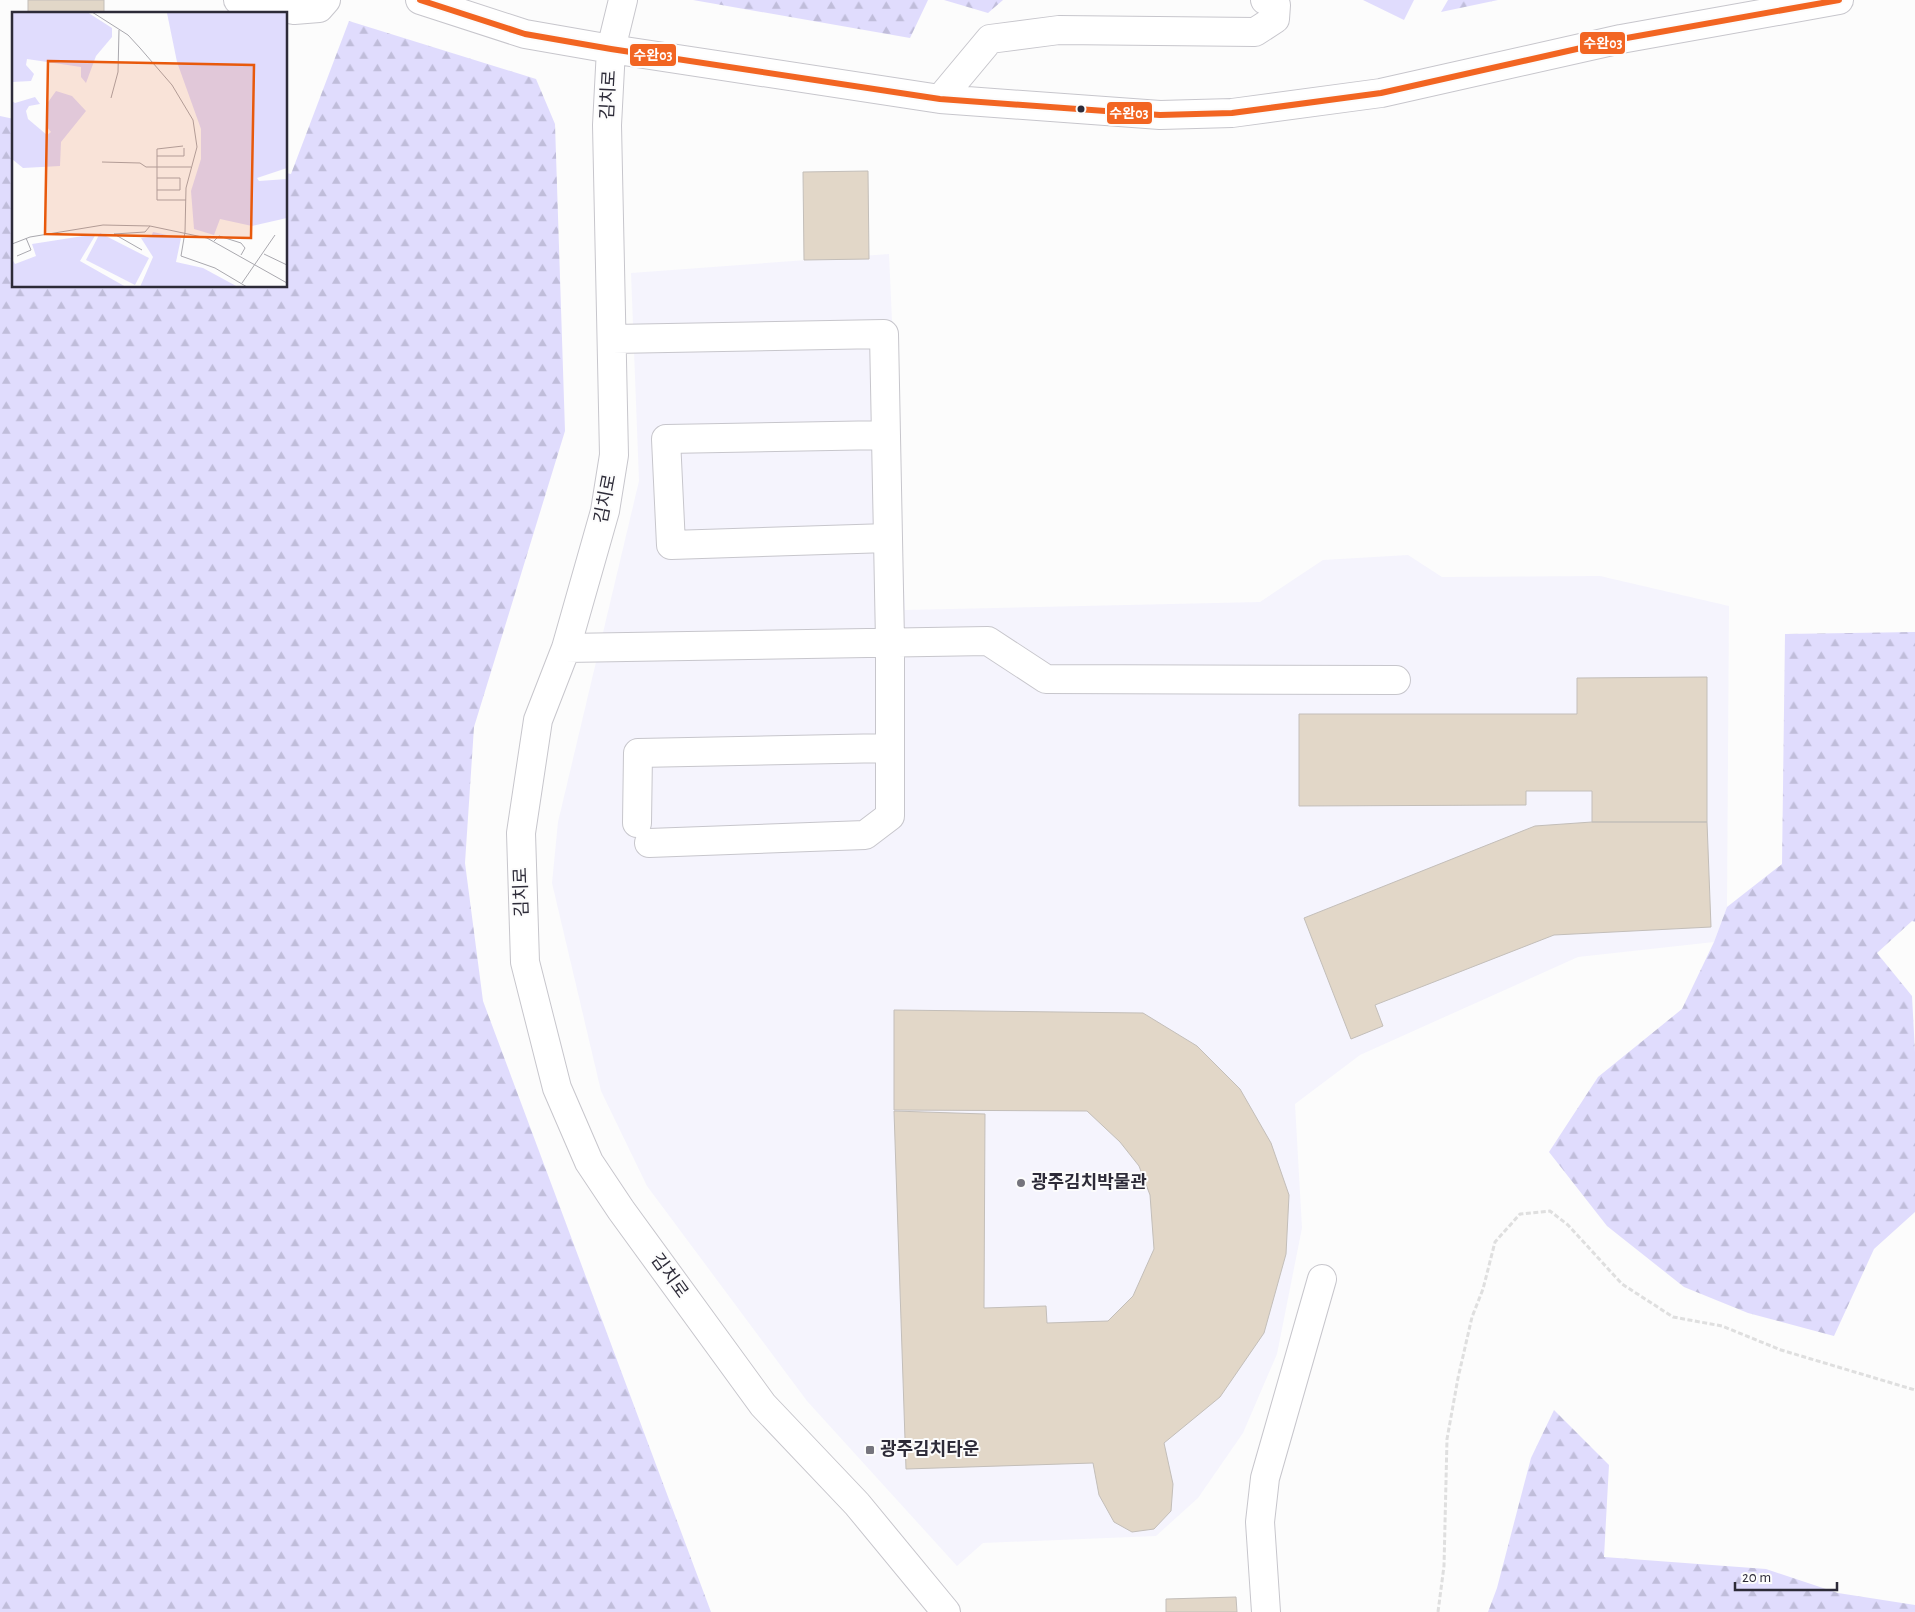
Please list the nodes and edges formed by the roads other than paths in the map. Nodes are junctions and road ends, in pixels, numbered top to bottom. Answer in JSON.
{"nodes":[{"id":1,"x":238,"y":0,"type":"edge"},
{"id":2,"x":326,"y":0,"type":"edge"},
{"id":3,"x":420,"y":0,"type":"edge"},
{"id":4,"x":623,"y":0,"type":"edge"},
{"id":5,"x":1265,"y":0,"type":"edge"},
{"id":6,"x":1839,"y":0,"type":"edge"},
{"id":7,"x":611,"y":49,"type":"junction"},
{"id":8,"x":940,"y":99,"type":"junction"},
{"id":9,"x":613,"y":339,"type":"junction"},
{"id":10,"x":886,"y":434,"type":"junction"},
{"id":11,"x":888,"y":538,"type":"junction"},
{"id":12,"x":890,"y":641,"type":"junction"},
{"id":13,"x":566,"y":648,"type":"junction"},
{"id":14,"x":1396,"y":680,"type":"dead end"},
{"id":15,"x":889,"y":748,"type":"junction"},
{"id":16,"x":1322,"y":1280,"type":"dead end"},
{"id":17,"x":946,"y":1612,"type":"edge"},
{"id":18,"x":1266,"y":1612,"type":"edge"}],
"edges":[{"from":1,"to":2,"type":"street"},
{"from":3,"to":7,"type":"street"},
{"from":4,"to":7,"type":"street","name":"김치로"},
{"from":5,"to":8,"type":"street"},
{"from":6,"to":8,"type":"street"},
{"from":7,"to":8,"type":"street"},
{"from":7,"to":9,"type":"street","name":"김치로"},
{"from":9,"to":10,"type":"street"},
{"from":9,"to":13,"type":"street","name":"김치로"},
{"from":10,"to":11,"type":"street"},
{"from":10,"to":11,"type":"street"},
{"from":11,"to":12,"type":"street"},
{"from":12,"to":13,"type":"street"},
{"from":12,"to":14,"type":"street"},
{"from":12,"to":15,"type":"street"},
{"from":13,"to":17,"type":"street","name":"김치로"},
{"from":15,"to":15,"type":"street"},
{"from":16,"to":18,"type":"street"}]}
